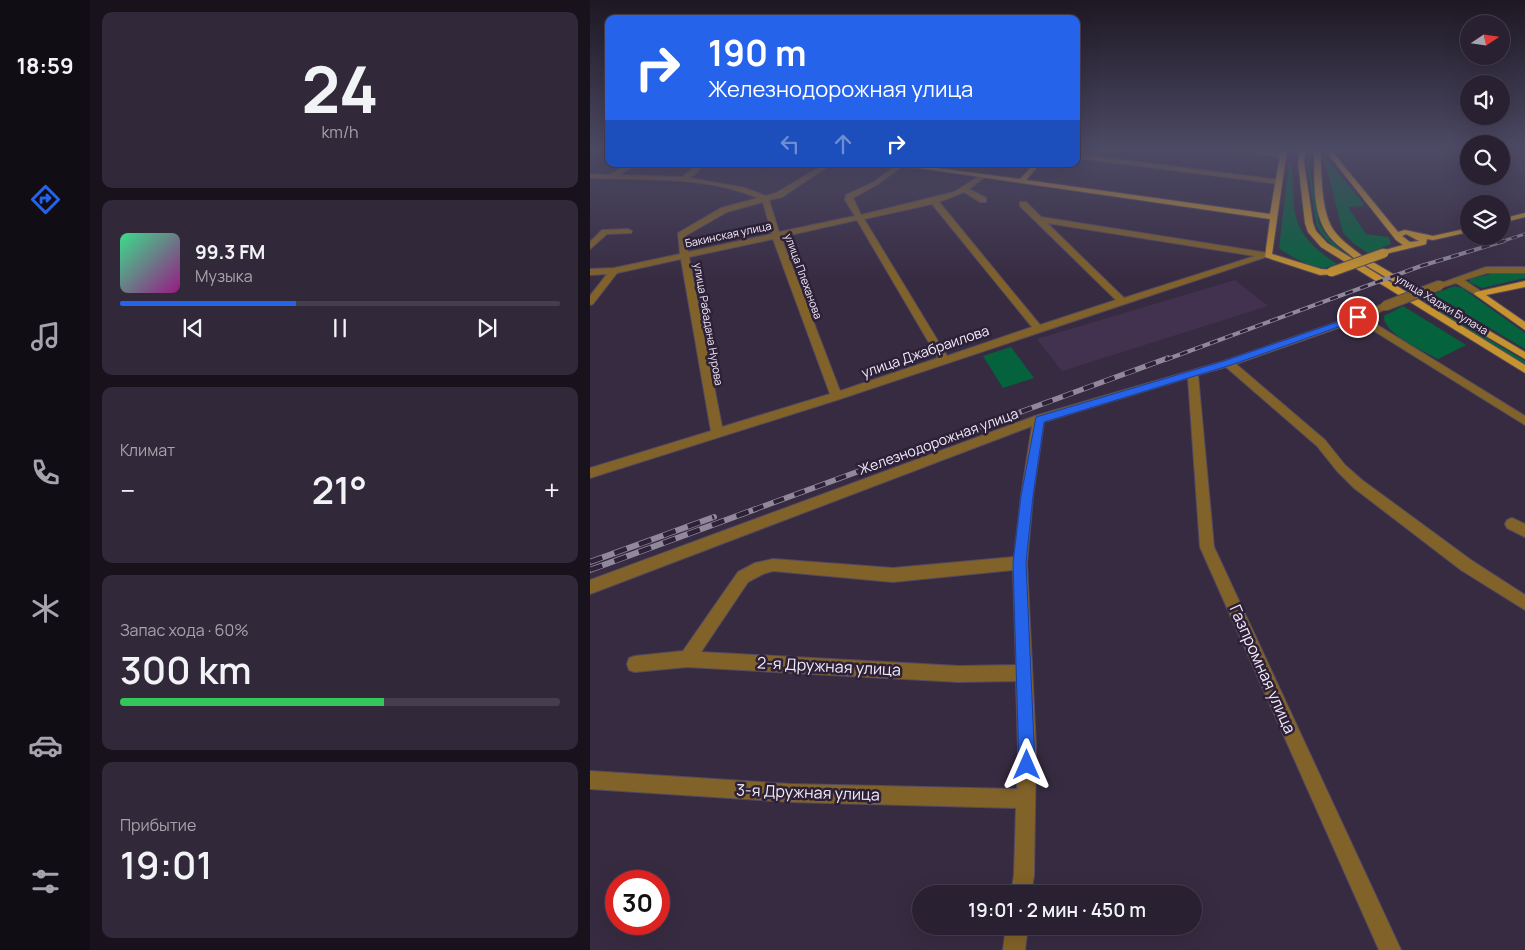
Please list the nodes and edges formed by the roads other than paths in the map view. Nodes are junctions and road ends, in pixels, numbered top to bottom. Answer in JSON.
{"nodes":[{"id":1,"x":752,"y":193,"type":"edge"},
{"id":2,"x":782,"y":193,"type":"edge"},
{"id":3,"x":856,"y":193,"type":"edge"},
{"id":4,"x":958,"y":193,"type":"edge"},
{"id":5,"x":971,"y":193,"type":"edge"},
{"id":6,"x":1106,"y":193,"type":"edge"},
{"id":7,"x":1278,"y":193,"type":"edge"},
{"id":8,"x":1301,"y":193,"type":"edge"},
{"id":9,"x":1322,"y":193,"type":"edge"},
{"id":10,"x":1363,"y":193,"type":"edge"},
{"id":11,"x":763,"y":198,"type":"junction"},
{"id":12,"x":983,"y":200,"type":"dead end"},
{"id":13,"x":934,"y":201,"type":"junction"},
{"id":14,"x":1022,"y":204,"type":"dead end"},
{"id":15,"x":1525,"y":215,"type":"edge"},
{"id":16,"x":1275,"y":217,"type":"junction"},
{"id":17,"x":858,"y":218,"type":"junction"},
{"id":18,"x":1037,"y":219,"type":"junction"},
{"id":19,"x":1510,"y":219,"type":"edge"},
{"id":20,"x":1525,"y":220,"type":"edge"},
{"id":21,"x":1510,"y":224,"type":"edge"},
{"id":22,"x":628,"y":231,"type":"dead end"},
{"id":23,"x":1460,"y":232,"type":"edge"},
{"id":24,"x":776,"y":235,"type":"junction"},
{"id":25,"x":1400,"y":235,"type":"junction"},
{"id":26,"x":1460,"y":237,"type":"edge"},
{"id":27,"x":1418,"y":241,"type":"junction"},
{"id":28,"x":590,"y":247,"type":"edge"},
{"id":29,"x":1395,"y":250,"type":"junction"},
{"id":30,"x":685,"y":255,"type":"junction"},
{"id":31,"x":1268,"y":255,"type":"junction"},
{"id":32,"x":1525,"y":270,"type":"edge"},
{"id":33,"x":614,"y":271,"type":"junction"},
{"id":34,"x":590,"y":272,"type":"edge"},
{"id":35,"x":1457,"y":279,"type":"junction"},
{"id":36,"x":1525,"y":284,"type":"edge"},
{"id":37,"x":1479,"y":294,"type":"junction"},
{"id":38,"x":1122,"y":300,"type":"junction"},
{"id":39,"x":590,"y":302,"type":"edge"},
{"id":40,"x":1358,"y":317,"type":"junction"},
{"id":41,"x":1525,"y":327,"type":"edge"},
{"id":42,"x":1038,"y":328,"type":"junction"},
{"id":43,"x":1525,"y":356,"type":"edge"},
{"id":44,"x":944,"y":360,"type":"junction"},
{"id":45,"x":1228,"y":363,"type":"junction"},
{"id":46,"x":1525,"y":370,"type":"edge"},
{"id":47,"x":1193,"y":374,"type":"junction"},
{"id":48,"x":836,"y":396,"type":"junction"},
{"id":49,"x":1039,"y":419,"type":"junction"},
{"id":50,"x":1525,"y":421,"type":"edge"},
{"id":51,"x":717,"y":433,"type":"junction"},
{"id":52,"x":590,"y":473,"type":"edge"},
{"id":53,"x":1512,"y":524,"type":"dead end"},
{"id":54,"x":1525,"y":531,"type":"edge"},
{"id":55,"x":1020,"y":563,"type":"junction"},
{"id":56,"x":590,"y":587,"type":"edge"},
{"id":57,"x":1525,"y":604,"type":"edge"},
{"id":58,"x":687,"y":659,"type":"junction"},
{"id":59,"x":635,"y":664,"type":"dead end"},
{"id":60,"x":1024,"y":673,"type":"junction"},
{"id":61,"x":590,"y":780,"type":"edge"},
{"id":62,"x":1026,"y":799,"type":"junction"},
{"id":63,"x":1022,"y":885,"type":"edge"},
{"id":64,"x":1016,"y":935,"type":"edge"},
{"id":65,"x":1014,"y":950,"type":"edge"},
{"id":66,"x":1390,"y":950,"type":"edge"}],
"edges":[{"from":1,"to":11,"type":"street"},
{"from":2,"to":11,"type":"street","name":"улица Рабадана Нурова"},
{"from":3,"to":17,"type":"street"},
{"from":4,"to":13,"type":"street","name":"Бакинская улица"},
{"from":5,"to":12,"type":"street"},
{"from":6,"to":16,"type":"main road"},
{"from":7,"to":16,"type":"main road"},
{"from":8,"to":46,"type":"main road","name":"улица Хаджи Булача"},
{"from":9,"to":43,"type":"main road","name":"улица Хаджи Булача"},
{"from":10,"to":25,"type":"main road"},
{"from":11,"to":24,"type":"street","name":"улица Плеханова"},
{"from":11,"to":30,"type":"street","name":"улица Рабадана Нурова"},
{"from":13,"to":17,"type":"street","name":"Бакинская улица"},
{"from":13,"to":42,"type":"street"},
{"from":14,"to":18,"type":"street"},
{"from":15,"to":19,"type":"main road"},
{"from":16,"to":31,"type":"main road"},
{"from":17,"to":24,"type":"street","name":"Бакинская улица"},
{"from":17,"to":44,"type":"street"},
{"from":18,"to":31,"type":"street"},
{"from":18,"to":38,"type":"street"},
{"from":20,"to":21,"type":"main road"},
{"from":22,"to":28,"type":"street"},
{"from":23,"to":27,"type":"main road"},
{"from":24,"to":30,"type":"street","name":"Бакинская улица"},
{"from":24,"to":48,"type":"street","name":"улица Плеханова"},
{"from":25,"to":27,"type":"main road"},
{"from":25,"to":29,"type":"main road"},
{"from":26,"to":27,"type":"main road"},
{"from":27,"to":29,"type":"main road"},
{"from":29,"to":31,"type":"main road","bridge":true},
{"from":30,"to":33,"type":"street","name":"Бакинская улица"},
{"from":30,"to":51,"type":"street","name":"улица Рабадана Нурова"},
{"from":31,"to":38,"type":"street","name":"улица Джабраилова"},
{"from":32,"to":35,"type":"street","name":"Железнодорожная улица"},
{"from":33,"to":34,"type":"street","name":"Бакинская улица"},
{"from":33,"to":39,"type":"street"},
{"from":35,"to":37,"type":"street"},
{"from":35,"to":40,"type":"street","name":"Железнодорожная улица","bridge":true},
{"from":36,"to":37,"type":"main road"},
{"from":37,"to":41,"type":"main road"},
{"from":38,"to":42,"type":"street","name":"улица Джабраилова"},
{"from":40,"to":45,"type":"street","name":"Железнодорожная улица"},
{"from":40,"to":50,"type":"street"},
{"from":42,"to":44,"type":"street","name":"улица Джабраилова"},
{"from":44,"to":48,"type":"street","name":"улица Джабраилова"},
{"from":45,"to":47,"type":"street","name":"Железнодорожная улица"},
{"from":45,"to":57,"type":"street"},
{"from":47,"to":49,"type":"street","name":"Железнодорожная улица"},
{"from":47,"to":66,"type":"street","name":"Газпромная улица"},
{"from":48,"to":51,"type":"street","name":"улица Джабраилова"},
{"from":49,"to":55,"type":"street"},
{"from":49,"to":56,"type":"street","name":"Железнодорожная улица"},
{"from":51,"to":52,"type":"street","name":"улица Джабраилова"},
{"from":53,"to":54,"type":"street"},
{"from":55,"to":58,"type":"street"},
{"from":55,"to":60,"type":"street"},
{"from":58,"to":59,"type":"street","name":"2-я Дружная улица"},
{"from":58,"to":60,"type":"street","name":"2-я Дружная улица"},
{"from":60,"to":62,"type":"street"},
{"from":61,"to":62,"type":"street","name":"3-я Дружная улица"},
{"from":62,"to":63,"type":"street"},
{"from":64,"to":65,"type":"street"}]}
